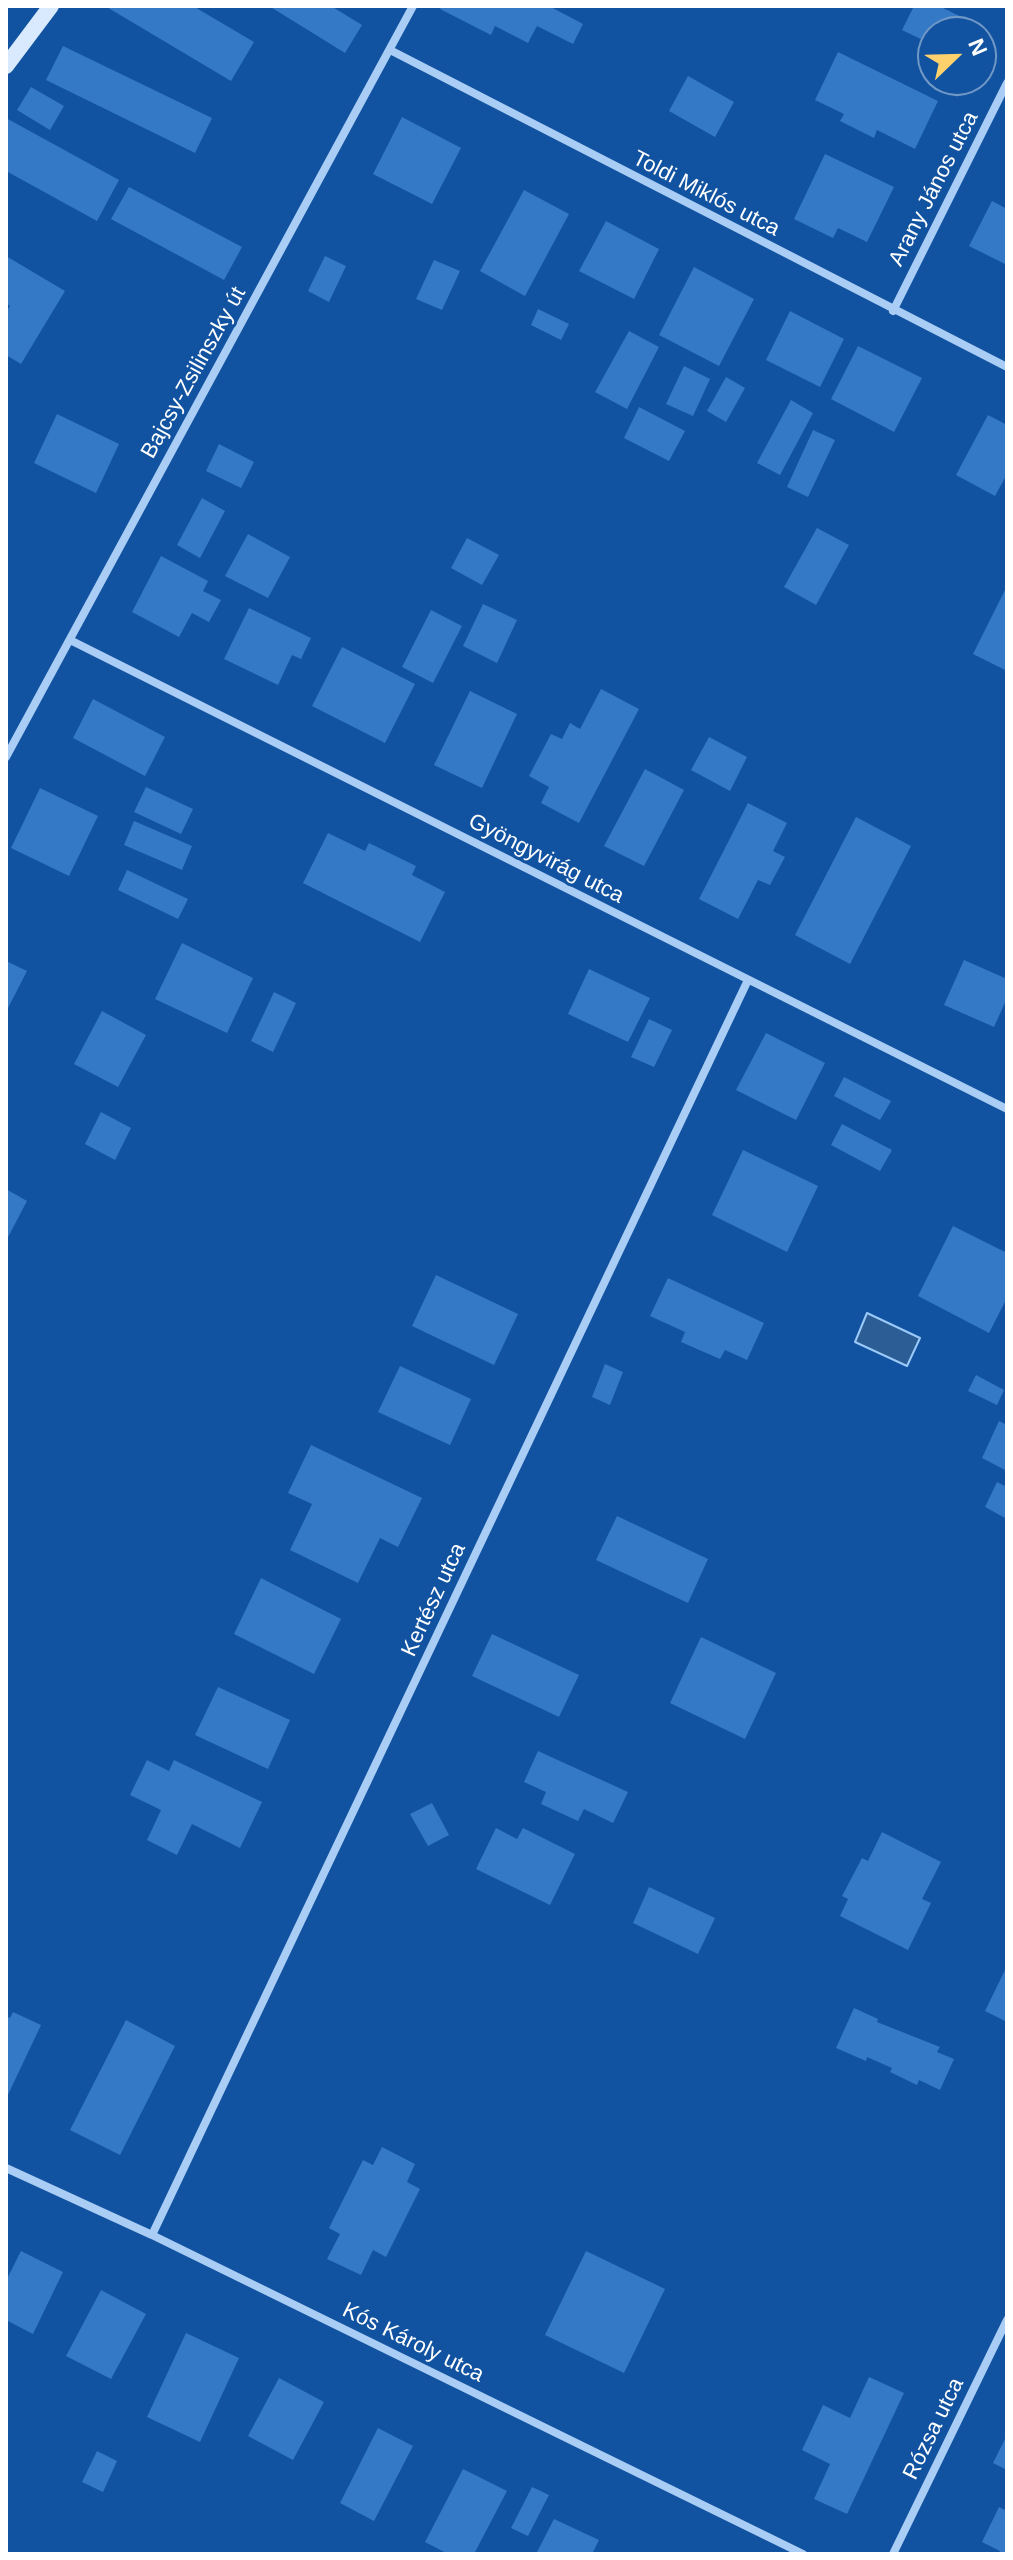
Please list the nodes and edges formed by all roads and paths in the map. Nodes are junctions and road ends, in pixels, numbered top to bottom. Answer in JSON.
{"nodes":[{"id":1,"x":51,"y":6,"type":"edge"},
{"id":2,"x":413,"y":6,"type":"edge"},
{"id":3,"x":390,"y":50,"type":"junction"},
{"id":4,"x":6,"y":66,"type":"edge"},
{"id":5,"x":1007,"y":83,"type":"edge"},
{"id":6,"x":893,"y":311,"type":"junction"},
{"id":7,"x":1007,"y":367,"type":"edge"},
{"id":8,"x":70,"y":640,"type":"junction"},
{"id":9,"x":10,"y":737,"type":"edge"},
{"id":10,"x":6,"y":757,"type":"edge"},
{"id":11,"x":748,"y":980,"type":"junction"},
{"id":12,"x":1007,"y":1109,"type":"edge"},
{"id":13,"x":6,"y":2168,"type":"edge"},
{"id":14,"x":152,"y":2235,"type":"junction"},
{"id":15,"x":1007,"y":2320,"type":"edge"},
{"id":16,"x":803,"y":2554,"type":"edge"},
{"id":17,"x":893,"y":2554,"type":"edge"}],
"edges":[{"from":1,"to":4,"type":"main road"},
{"from":2,"to":3,"type":"street","name":"Bajcsy-Zsilinszky út"},
{"from":3,"to":6,"type":"street","name":"Toldi Miklós utca"},
{"from":3,"to":8,"type":"street","name":"Bajcsy-Zsilinszky út"},
{"from":5,"to":6,"type":"street","name":"Arany János utca"},
{"from":6,"to":7,"type":"street","name":"Toldi Miklós utca"},
{"from":8,"to":9,"type":"street","name":"Bajcsy-Zsilinszky út"},
{"from":8,"to":11,"type":"street","name":"Gyöngyvirág utca"},
{"from":9,"to":10,"type":"street","name":"Bajcsy-Zsilinszky út"},
{"from":11,"to":12,"type":"street","name":"Gyöngyvirág utca"},
{"from":11,"to":14,"type":"street","name":"Kertész utca"},
{"from":13,"to":14,"type":"street","name":"Kós Károly utca"},
{"from":14,"to":16,"type":"street","name":"Kós Károly utca"},
{"from":15,"to":17,"type":"street","name":"Rózsa utca"}]}
